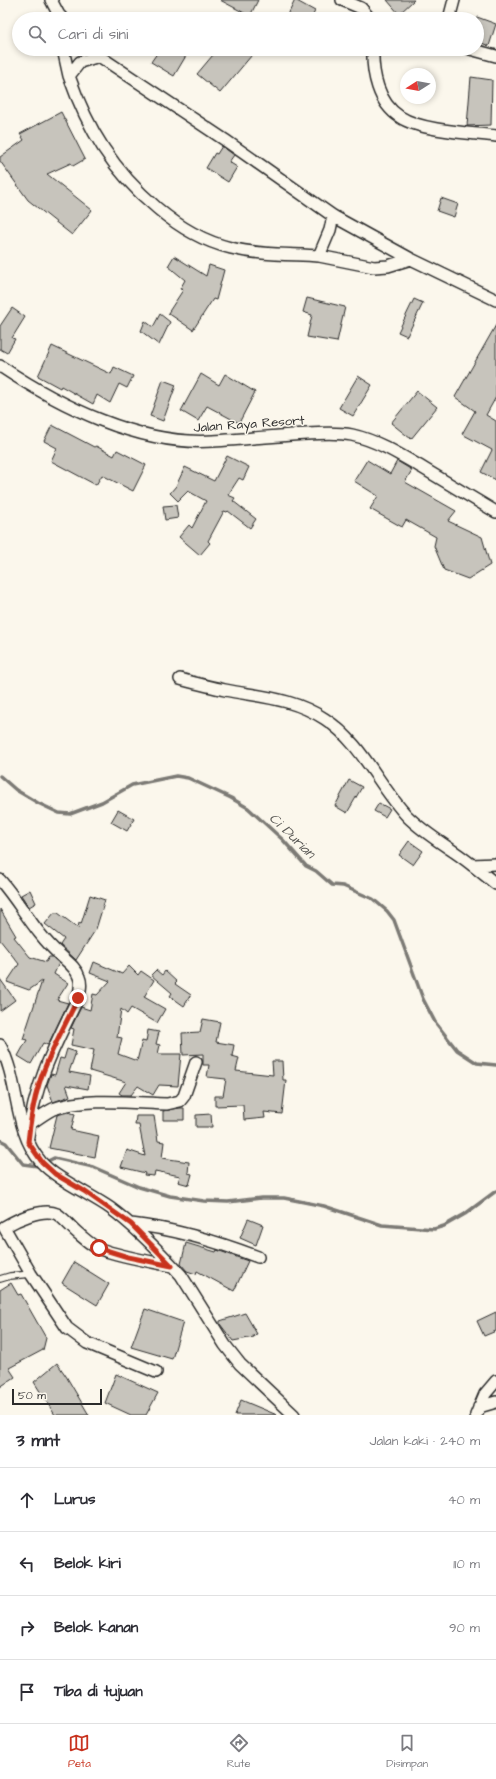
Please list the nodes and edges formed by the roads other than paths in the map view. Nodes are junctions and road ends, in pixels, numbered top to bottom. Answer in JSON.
{"nodes":[{"id":1,"x":51,"y":0,"type":"edge"},
{"id":2,"x":342,"y":0,"type":"edge"},
{"id":3,"x":454,"y":0,"type":"edge"},
{"id":4,"x":57,"y":12,"type":"edge"},
{"id":5,"x":364,"y":12,"type":"edge"},
{"id":6,"x":451,"y":12,"type":"edge"},
{"id":7,"x":484,"y":53,"type":"edge"},
{"id":8,"x":65,"y":56,"type":"edge"},
{"id":9,"x":90,"y":56,"type":"edge"},
{"id":10,"x":102,"y":56,"type":"edge"},
{"id":11,"x":373,"y":56,"type":"edge"},
{"id":12,"x":496,"y":56,"type":"edge"},
{"id":13,"x":69,"y":76,"type":"junction"},
{"id":14,"x":496,"y":136,"type":"edge"},
{"id":15,"x":333,"y":216,"type":"junction"},
{"id":16,"x":319,"y":256,"type":"junction"},
{"id":17,"x":411,"y":259,"type":"junction"},
{"id":18,"x":496,"y":300,"type":"edge"},
{"id":19,"x":0,"y":366,"type":"edge"},
{"id":20,"x":496,"y":512,"type":"edge"},
{"id":21,"x":180,"y":679,"type":"dead end"},
{"id":22,"x":496,"y":864,"type":"edge"},
{"id":23,"x":472,"y":865,"type":"junction"},
{"id":24,"x":0,"y":880,"type":"edge"},
{"id":25,"x":496,"y":884,"type":"edge"},
{"id":26,"x":0,"y":1045,"type":"edge"},
{"id":27,"x":196,"y":1062,"type":"dead end"},
{"id":28,"x":30,"y":1124,"type":"junction"},
{"id":29,"x":28,"y":1142,"type":"junction"},
{"id":30,"x":131,"y":1224,"type":"junction"},
{"id":31,"x":2,"y":1228,"type":"edge"},
{"id":32,"x":258,"y":1257,"type":"dead end"},
{"id":33,"x":172,"y":1266,"type":"junction"},
{"id":34,"x":31,"y":1274,"type":"junction"},
{"id":35,"x":0,"y":1279,"type":"edge"},
{"id":36,"x":156,"y":1372,"type":"dead end"},
{"id":37,"x":496,"y":1381,"type":"edge"},
{"id":38,"x":496,"y":1402,"type":"edge"},
{"id":39,"x":477,"y":1411,"type":"edge"},
{"id":40,"x":294,"y":1415,"type":"edge"}],
"edges":[{"from":1,"to":4,"type":"street"},
{"from":2,"to":5,"type":"street"},
{"from":3,"to":6,"type":"street"},
{"from":7,"to":12,"type":"street"},
{"from":8,"to":13,"type":"street"},
{"from":9,"to":13,"type":"street"},
{"from":10,"to":15,"type":"street"},
{"from":11,"to":14,"type":"street"},
{"from":13,"to":16,"type":"street"},
{"from":15,"to":16,"type":"street"},
{"from":15,"to":17,"type":"street"},
{"from":16,"to":17,"type":"street"},
{"from":17,"to":18,"type":"street"},
{"from":19,"to":20,"type":"street","name":"Jalan Raya Resort"},
{"from":21,"to":23,"type":"street"},
{"from":22,"to":23,"type":"street"},
{"from":23,"to":25,"type":"street"},
{"from":24,"to":28,"type":"street"},
{"from":26,"to":29,"type":"street"},
{"from":27,"to":28,"type":"street"},
{"from":28,"to":29,"type":"street"},
{"from":29,"to":30,"type":"street"},
{"from":30,"to":32,"type":"street"},
{"from":30,"to":33,"type":"street"},
{"from":31,"to":33,"type":"street"},
{"from":31,"to":34,"type":"street"},
{"from":33,"to":40,"type":"street"},
{"from":34,"to":35,"type":"lane"},
{"from":34,"to":36,"type":"street"},
{"from":37,"to":39,"type":"street"},
{"from":38,"to":39,"type":"street"}]}
